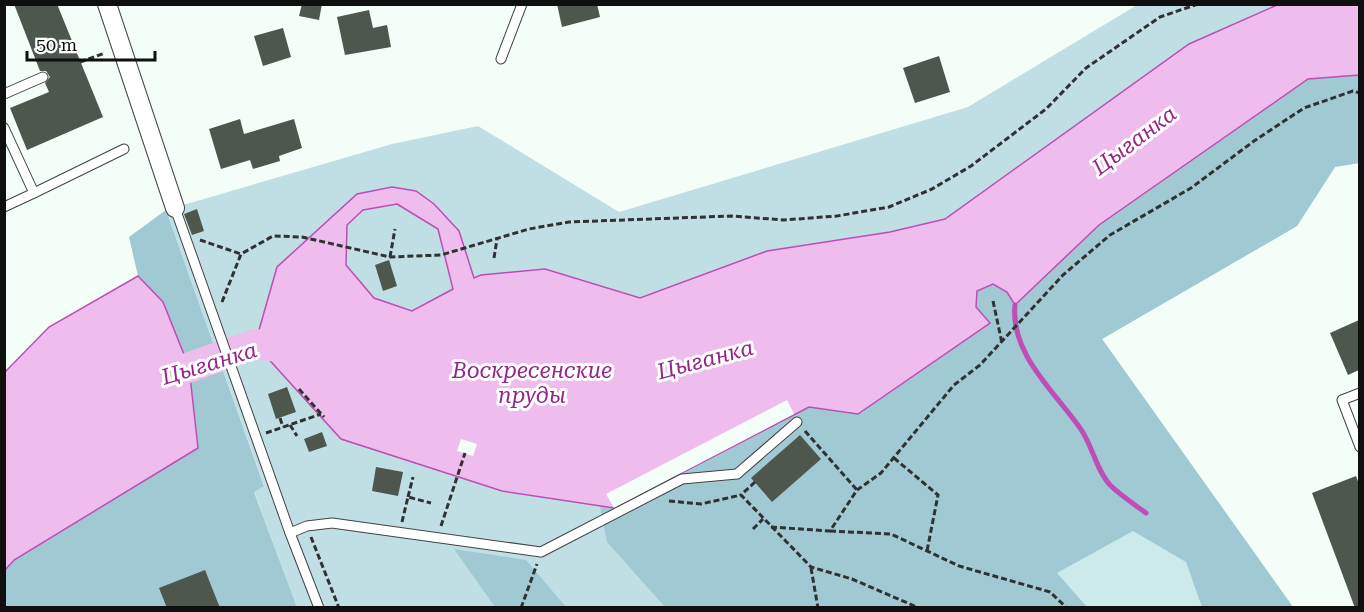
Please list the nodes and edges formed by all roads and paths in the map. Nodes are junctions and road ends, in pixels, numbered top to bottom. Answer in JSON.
{"nodes":[{"id":1,"x":107,"y":4,"type":"edge"},
{"id":2,"x":522,"y":4,"type":"edge"},
{"id":3,"x":1198,"y":4,"type":"edge"},
{"id":4,"x":121,"y":47,"type":"junction"},
{"id":5,"x":501,"y":59,"type":"dead end"},
{"id":6,"x":80,"y":62,"type":"dead end"},
{"id":7,"x":43,"y":77,"type":"dead end"},
{"id":8,"x":1359,"y":93,"type":"edge"},
{"id":9,"x":4,"y":94,"type":"edge"},
{"id":10,"x":4,"y":128,"type":"edge"},
{"id":11,"x":124,"y":149,"type":"dead end"},
{"id":12,"x":34,"y":193,"type":"junction"},
{"id":13,"x":4,"y":207,"type":"edge"},
{"id":14,"x":175,"y":208,"type":"joint"},
{"id":15,"x":395,"y":229,"type":"dead end"},
{"id":16,"x":497,"y":239,"type":"junction"},
{"id":17,"x":201,"y":249,"type":"dead end"},
{"id":18,"x":240,"y":254,"type":"junction"},
{"id":19,"x":390,"y":257,"type":"junction"},
{"id":20,"x":494,"y":258,"type":"dead end"},
{"id":21,"x":217,"y":298,"type":"dead end"},
{"id":22,"x":993,"y":301,"type":"dead end"},
{"id":23,"x":1002,"y":343,"type":"junction"},
{"id":24,"x":299,"y":389,"type":"dead end"},
{"id":25,"x":1359,"y":393,"type":"edge"},
{"id":26,"x":280,"y":417,"type":"dead end"},
{"id":27,"x":797,"y":422,"type":"joint"},
{"id":28,"x":261,"y":424,"type":"dead end"},
{"id":29,"x":290,"y":425,"type":"junction"},
{"id":30,"x":284,"y":428,"type":"junction"},
{"id":31,"x":261,"y":435,"type":"junction"},
{"id":32,"x":297,"y":436,"type":"dead end"},
{"id":33,"x":268,"y":444,"type":"dead end"},
{"id":34,"x":1359,"y":447,"type":"edge"},
{"id":35,"x":465,"y":453,"type":"dead end"},
{"id":36,"x":894,"y":458,"type":"junction"},
{"id":37,"x":413,"y":477,"type":"dead end"},
{"id":38,"x":755,"y":482,"type":"dead end"},
{"id":39,"x":857,"y":490,"type":"junction"},
{"id":40,"x":741,"y":495,"type":"junction"},
{"id":41,"x":408,"y":497,"type":"junction"},
{"id":42,"x":646,"y":499,"type":"junction"},
{"id":43,"x":431,"y":502,"type":"dead end"},
{"id":44,"x":764,"y":519,"type":"junction"},
{"id":45,"x":307,"y":526,"type":"junction"},
{"id":46,"x":771,"y":527,"type":"junction"},
{"id":47,"x":753,"y":530,"type":"dead end"},
{"id":48,"x":830,"y":531,"type":"junction"},
{"id":49,"x":290,"y":533,"type":"junction"},
{"id":50,"x":400,"y":533,"type":"junction"},
{"id":51,"x":437,"y":538,"type":"junction"},
{"id":52,"x":927,"y":551,"type":"junction"},
{"id":53,"x":541,"y":552,"type":"junction"},
{"id":54,"x":811,"y":567,"type":"junction"},
{"id":55,"x":319,"y":608,"type":"edge"},
{"id":56,"x":339,"y":608,"type":"edge"},
{"id":57,"x":521,"y":608,"type":"edge"},
{"id":58,"x":818,"y":608,"type":"edge"},
{"id":59,"x":919,"y":608,"type":"edge"},
{"id":60,"x":1067,"y":608,"type":"edge"}],
"edges":[{"from":1,"to":4,"type":"street"},
{"from":2,"to":5,"type":"lane"},
{"from":3,"to":16,"type":"path"},
{"from":4,"to":6,"type":"path"},
{"from":4,"to":14,"type":"street"},
{"from":7,"to":9,"type":"lane"},
{"from":8,"to":23,"type":"path"},
{"from":10,"to":12,"type":"lane"},
{"from":11,"to":12,"type":"lane"},
{"from":12,"to":13,"type":"lane"},
{"from":14,"to":31,"type":"lane"},
{"from":15,"to":19,"type":"path"},
{"from":16,"to":19,"type":"path"},
{"from":16,"to":20,"type":"path"},
{"from":17,"to":18,"type":"path"},
{"from":18,"to":19,"type":"path"},
{"from":18,"to":21,"type":"path"},
{"from":22,"to":23,"type":"path"},
{"from":23,"to":36,"type":"path"},
{"from":24,"to":29,"type":"path"},
{"from":25,"to":34,"type":"lane"},
{"from":26,"to":30,"type":"path"},
{"from":27,"to":39,"type":"path"},
{"from":27,"to":42,"type":"lane"},
{"from":28,"to":31,"type":"path"},
{"from":29,"to":30,"type":"path"},
{"from":29,"to":32,"type":"path"},
{"from":30,"to":31,"type":"path"},
{"from":31,"to":33,"type":"path"},
{"from":31,"to":49,"type":"lane"},
{"from":35,"to":51,"type":"path"},
{"from":36,"to":39,"type":"path"},
{"from":36,"to":52,"type":"path"},
{"from":37,"to":41,"type":"path"},
{"from":38,"to":40,"type":"path"},
{"from":39,"to":48,"type":"path"},
{"from":40,"to":42,"type":"path"},
{"from":40,"to":44,"type":"path"},
{"from":41,"to":43,"type":"path"},
{"from":41,"to":50,"type":"path"},
{"from":42,"to":53,"type":"lane"},
{"from":44,"to":46,"type":"path"},
{"from":44,"to":47,"type":"path"},
{"from":45,"to":49,"type":"lane"},
{"from":45,"to":50,"type":"lane"},
{"from":45,"to":56,"type":"path"},
{"from":46,"to":48,"type":"path"},
{"from":46,"to":54,"type":"path"},
{"from":48,"to":52,"type":"path"},
{"from":49,"to":55,"type":"lane"},
{"from":50,"to":51,"type":"lane"},
{"from":51,"to":53,"type":"lane"},
{"from":52,"to":60,"type":"path"},
{"from":53,"to":57,"type":"path"},
{"from":54,"to":58,"type":"path"},
{"from":54,"to":59,"type":"path"}]}
